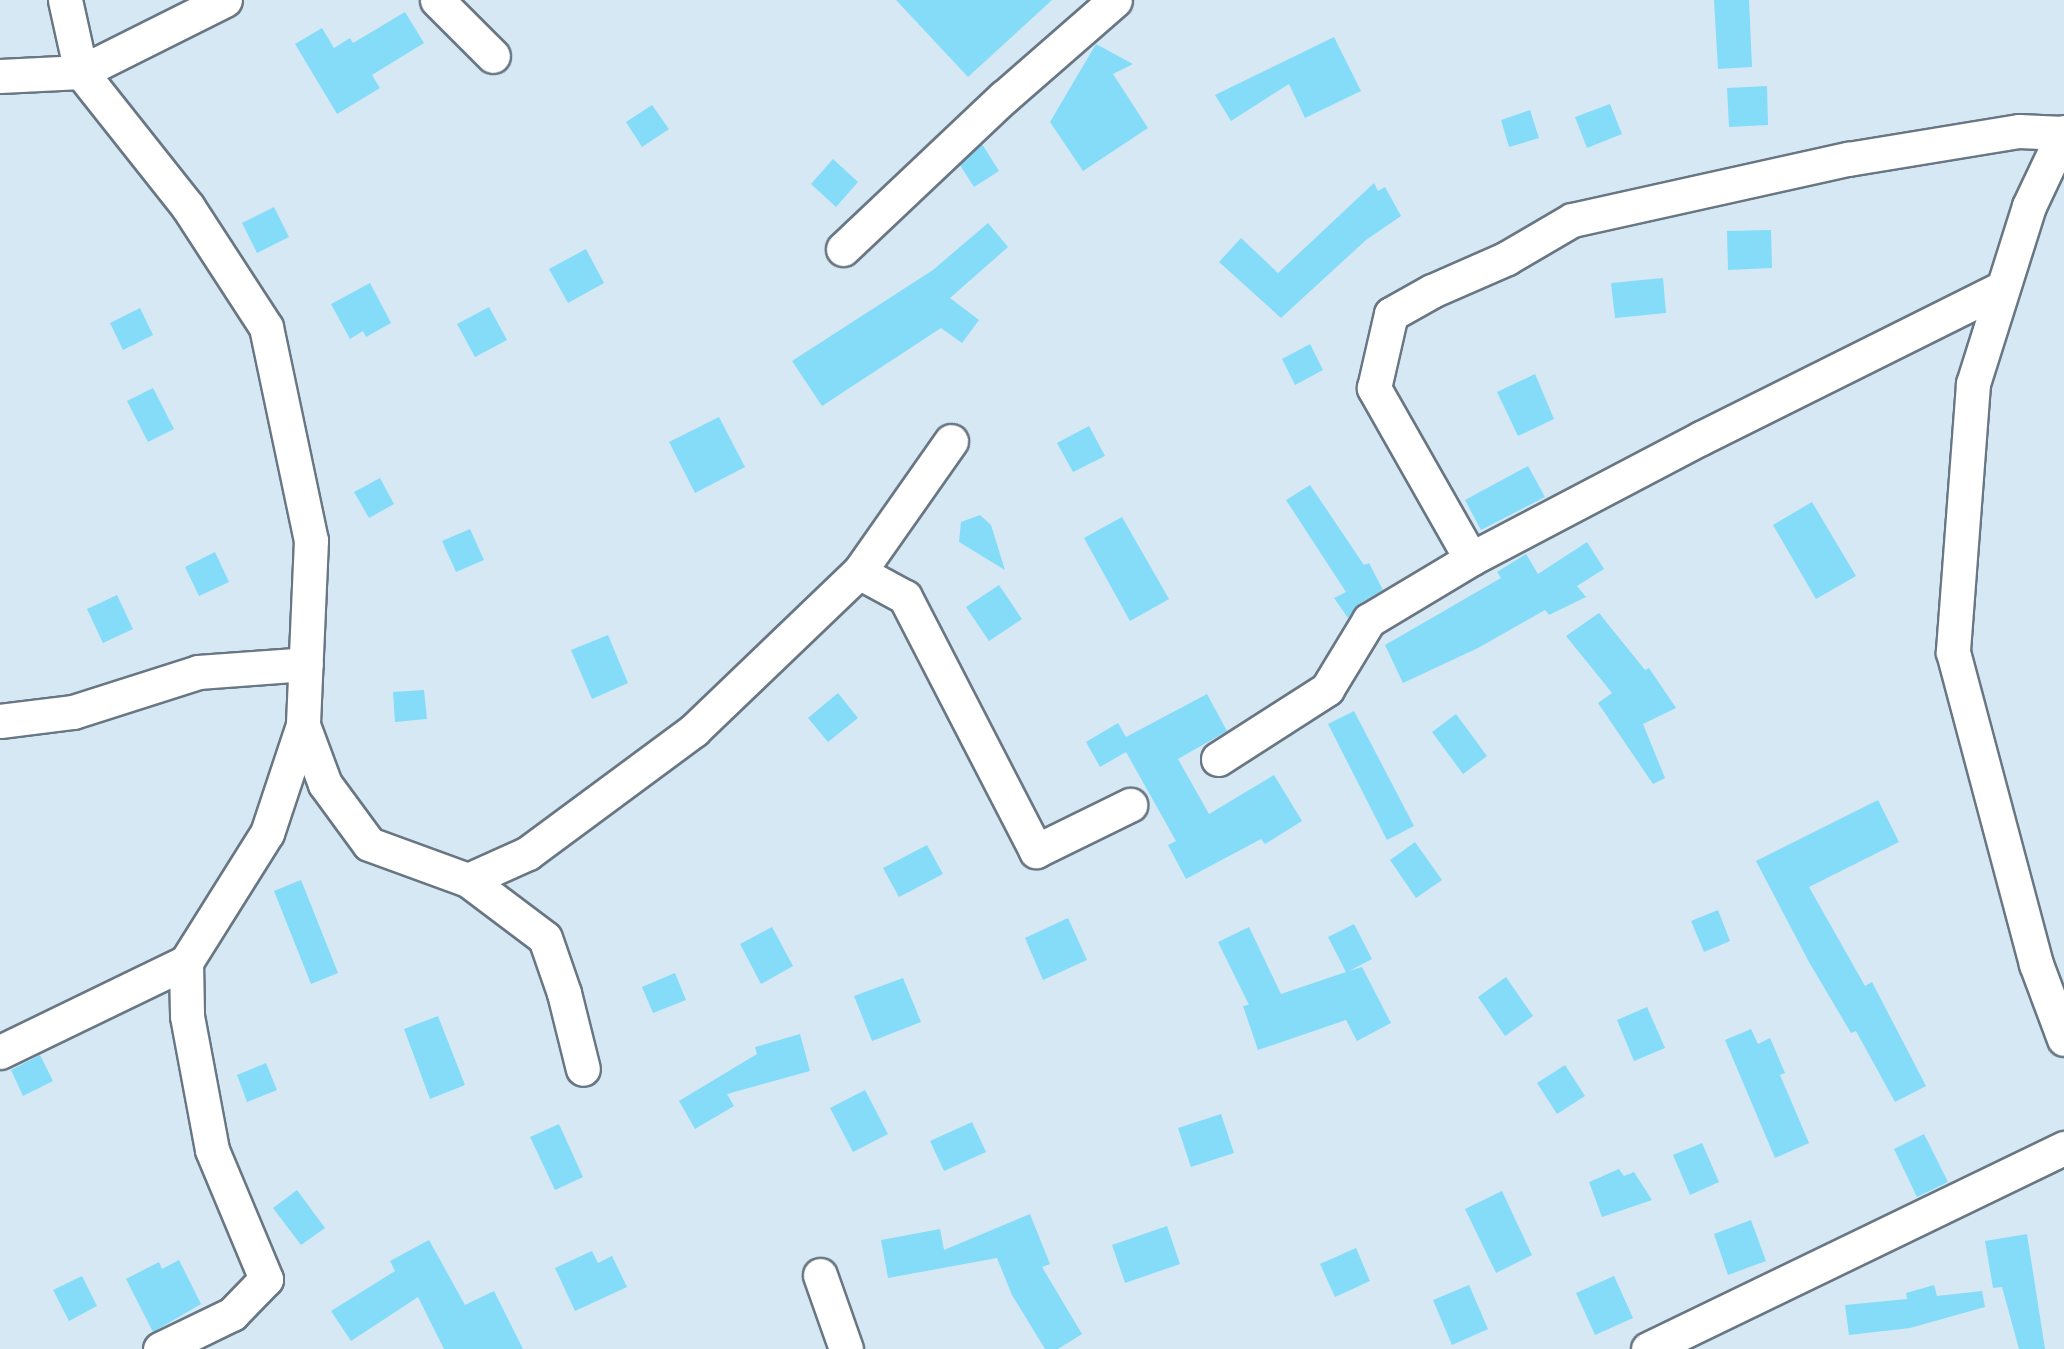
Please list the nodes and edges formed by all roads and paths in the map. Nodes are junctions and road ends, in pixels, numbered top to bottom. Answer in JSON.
{"nodes":[{"id":1,"x":65,"y":0,"type":"edge"},
{"id":2,"x":225,"y":0,"type":"edge"},
{"id":3,"x":437,"y":0,"type":"edge"},
{"id":4,"x":1115,"y":0,"type":"edge"},
{"id":5,"x":493,"y":56,"type":"dead end"},
{"id":6,"x":81,"y":72,"type":"junction"},
{"id":7,"x":0,"y":76,"type":"edge"},
{"id":8,"x":2064,"y":133,"type":"edge"},
{"id":9,"x":843,"y":249,"type":"dead end"},
{"id":10,"x":2002,"y":288,"type":"junction"},
{"id":11,"x":951,"y":441,"type":"dead end"},
{"id":12,"x":1471,"y":559,"type":"junction"},
{"id":13,"x":859,"y":572,"type":"junction"},
{"id":14,"x":306,"y":664,"type":"junction"},
{"id":15,"x":0,"y":721,"type":"edge"},
{"id":16,"x":303,"y":725,"type":"junction"},
{"id":17,"x":1218,"y":759,"type":"dead end"},
{"id":18,"x":1130,"y":805,"type":"dead end"},
{"id":19,"x":468,"y":880,"type":"junction"},
{"id":20,"x":186,"y":962,"type":"junction"},
{"id":21,"x":2064,"y":1039,"type":"edge"},
{"id":22,"x":0,"y":1052,"type":"edge"},
{"id":23,"x":583,"y":1069,"type":"dead end"},
{"id":24,"x":2064,"y":1148,"type":"edge"},
{"id":25,"x":820,"y":1275,"type":"dead end"},
{"id":26,"x":160,"y":1349,"type":"edge"},
{"id":27,"x":846,"y":1349,"type":"edge"},
{"id":28,"x":1648,"y":1349,"type":"edge"}],
"edges":[{"from":1,"to":6,"type":"street"},
{"from":2,"to":6,"type":"street"},
{"from":3,"to":5,"type":"street"},
{"from":4,"to":9,"type":"street"},
{"from":6,"to":7,"type":"street"},
{"from":6,"to":14,"type":"street"},
{"from":8,"to":10,"type":"street"},
{"from":8,"to":12,"type":"street"},
{"from":10,"to":12,"type":"street"},
{"from":10,"to":21,"type":"street"},
{"from":11,"to":13,"type":"street"},
{"from":12,"to":17,"type":"street"},
{"from":13,"to":18,"type":"street"},
{"from":13,"to":19,"type":"street"},
{"from":14,"to":15,"type":"street"},
{"from":14,"to":16,"type":"street"},
{"from":16,"to":19,"type":"street"},
{"from":16,"to":20,"type":"street"},
{"from":19,"to":23,"type":"street"},
{"from":20,"to":22,"type":"street"},
{"from":20,"to":26,"type":"street"},
{"from":24,"to":28,"type":"street"},
{"from":25,"to":27,"type":"street"}]}
